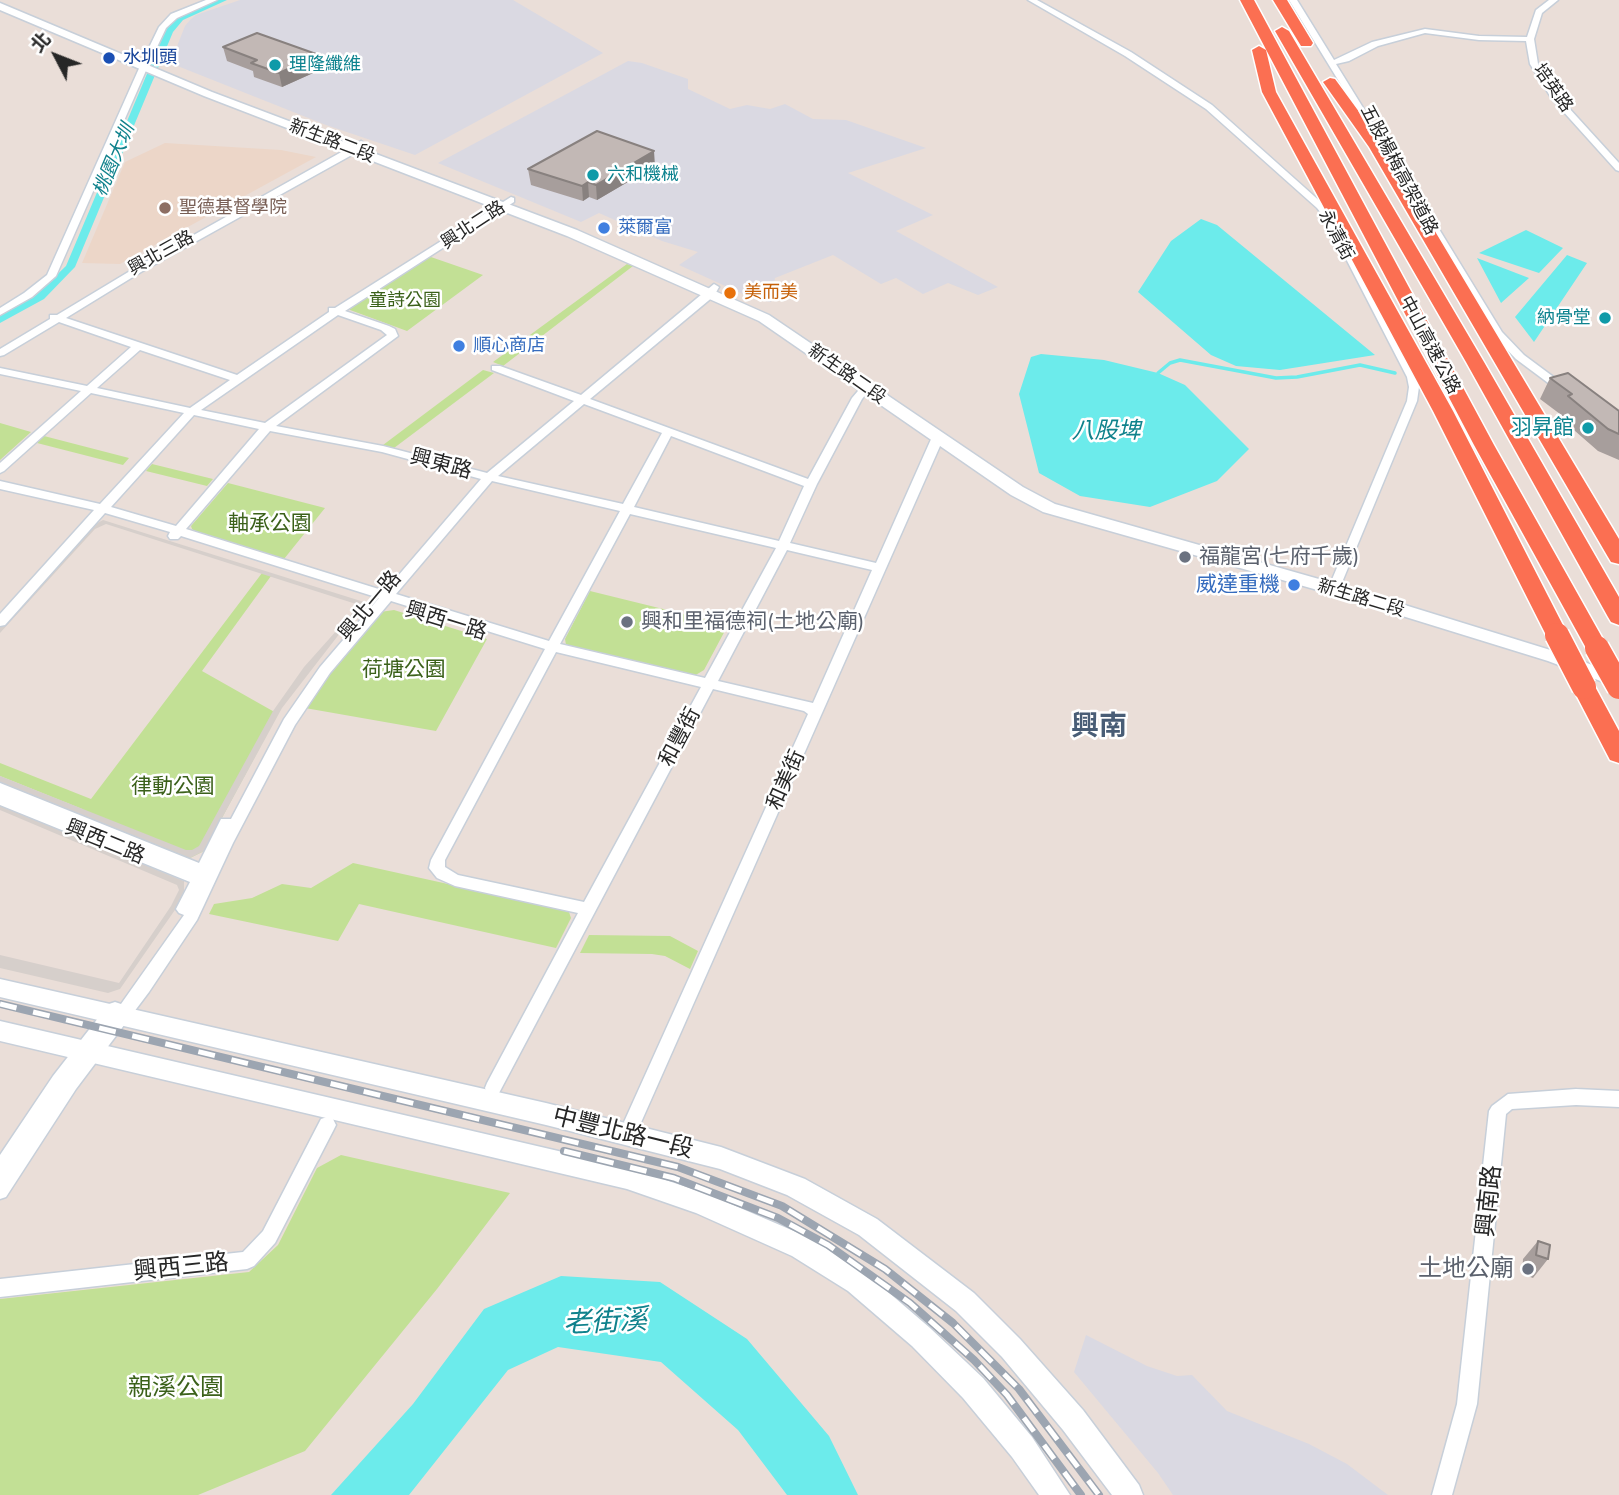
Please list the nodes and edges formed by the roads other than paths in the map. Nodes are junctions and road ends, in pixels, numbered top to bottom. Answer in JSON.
{"nodes":[{"id":1,"x":0,"y":0,"type":"edge"},
{"id":2,"x":213,"y":0,"type":"edge"},
{"id":3,"x":1032,"y":0,"type":"edge"},
{"id":4,"x":1264,"y":0,"type":"edge"},
{"id":5,"x":1280,"y":0,"type":"edge"},
{"id":6,"x":1293,"y":0,"type":"edge"},
{"id":7,"x":1554,"y":0,"type":"edge"},
{"id":8,"x":1239,"y":1,"type":"edge"},
{"id":9,"x":0,"y":5,"type":"edge"},
{"id":10,"x":1530,"y":38,"type":"junction"},
{"id":11,"x":1259,"y":50,"type":"junction"},
{"id":12,"x":1332,"y":62,"type":"junction"},
{"id":13,"x":146,"y":63,"type":"junction"},
{"id":14,"x":1330,"y":82,"type":"junction"},
{"id":15,"x":356,"y":147,"type":"junction"},
{"id":16,"x":1619,"y":168,"type":"edge"},
{"id":17,"x":503,"y":203,"type":"junction"},
{"id":18,"x":709,"y":291,"type":"junction"},
{"id":19,"x":334,"y":310,"type":"junction"},
{"id":20,"x":0,"y":312,"type":"edge"},
{"id":21,"x":55,"y":318,"type":"junction"},
{"id":22,"x":1420,"y":327,"type":"junction"},
{"id":23,"x":138,"y":346,"type":"junction"},
{"id":24,"x":0,"y":348,"type":"edge"},
{"id":25,"x":0,"y":353,"type":"edge"},
{"id":26,"x":1475,"y":362,"type":"junction"},
{"id":27,"x":496,"y":368,"type":"dead end"},
{"id":28,"x":0,"y":371,"type":"edge"},
{"id":29,"x":235,"y":378,"type":"junction"},
{"id":30,"x":867,"y":387,"type":"junction"},
{"id":31,"x":89,"y":389,"type":"junction"},
{"id":32,"x":1575,"y":398,"type":"edge"},
{"id":33,"x":578,"y":399,"type":"junction"},
{"id":34,"x":190,"y":410,"type":"junction"},
{"id":35,"x":267,"y":427,"type":"junction"},
{"id":36,"x":668,"y":432,"type":"junction"},
{"id":37,"x":938,"y":437,"type":"junction"},
{"id":38,"x":0,"y":469,"type":"edge"},
{"id":39,"x":485,"y":475,"type":"junction"},
{"id":40,"x":811,"y":484,"type":"junction"},
{"id":41,"x":0,"y":485,"type":"edge"},
{"id":42,"x":0,"y":491,"type":"edge"},
{"id":43,"x":625,"y":508,"type":"junction"},
{"id":44,"x":97,"y":510,"type":"junction"},
{"id":45,"x":176,"y":534,"type":"junction"},
{"id":46,"x":783,"y":546,"type":"junction"},
{"id":47,"x":1619,"y":557,"type":"edge"},
{"id":48,"x":880,"y":568,"type":"junction"},
{"id":49,"x":1336,"y":585,"type":"junction"},
{"id":50,"x":382,"y":598,"type":"junction"},
{"id":51,"x":0,"y":611,"type":"edge"},
{"id":52,"x":1619,"y":618,"type":"edge"},
{"id":53,"x":0,"y":622,"type":"edge"},
{"id":54,"x":1556,"y":646,"type":"junction"},
{"id":55,"x":551,"y":650,"type":"junction"},
{"id":56,"x":1619,"y":668,"type":"edge"},
{"id":57,"x":1619,"y":684,"type":"edge"},
{"id":58,"x":707,"y":687,"type":"junction"},
{"id":59,"x":816,"y":713,"type":"junction"},
{"id":60,"x":1619,"y":754,"type":"edge"},
{"id":61,"x":0,"y":788,"type":"edge"},
{"id":62,"x":0,"y":799,"type":"edge"},
{"id":63,"x":203,"y":875,"type":"junction"},
{"id":64,"x":587,"y":909,"type":"junction"},
{"id":65,"x":0,"y":988,"type":"edge"},
{"id":66,"x":117,"y":1011,"type":"junction"},
{"id":67,"x":0,"y":1031,"type":"edge"},
{"id":68,"x":87,"y":1052,"type":"junction"},
{"id":69,"x":493,"y":1088,"type":"dead end"},
{"id":70,"x":1619,"y":1099,"type":"edge"},
{"id":71,"x":633,"y":1122,"type":"dead end"},
{"id":72,"x":327,"y":1125,"type":"dead end"},
{"id":73,"x":0,"y":1170,"type":"edge"},
{"id":74,"x":0,"y":1191,"type":"edge"},
{"id":75,"x":0,"y":1288,"type":"edge"},
{"id":76,"x":1056,"y":1495,"type":"edge"},
{"id":77,"x":1129,"y":1495,"type":"edge"},
{"id":78,"x":1442,"y":1495,"type":"edge"}],
"edges":[{"from":1,"to":13,"type":"main road"},
{"from":2,"to":13,"type":"street"},
{"from":3,"to":49,"type":"street","name":"永清街"},
{"from":4,"to":26,"type":"highway","name":"中山高速公路"},
{"from":5,"to":14,"type":"highway","name":"五股楊梅高架道路"},
{"from":6,"to":12,"type":"street"},
{"from":7,"to":10,"type":"street","name":"培英路"},
{"from":8,"to":11,"type":"highway"},
{"from":8,"to":22,"type":"highway","name":"中山高速公路"},
{"from":9,"to":13,"type":"main road"},
{"from":10,"to":12,"type":"street"},
{"from":10,"to":16,"type":"street","name":"培英路"},
{"from":11,"to":22,"type":"highway"},
{"from":11,"to":54,"type":"highway"},
{"from":12,"to":32,"type":"street"},
{"from":13,"to":15,"type":"main road","name":"新生路二段"},
{"from":13,"to":20,"type":"street"},
{"from":14,"to":26,"type":"highway","name":"五股楊梅高架道路"},
{"from":14,"to":47,"type":"highway"},
{"from":15,"to":17,"type":"main road","name":"新生路二段"},
{"from":15,"to":21,"type":"street"},
{"from":17,"to":18,"type":"main road","name":"新生路二段"},
{"from":17,"to":19,"type":"street","name":"興北二路"},
{"from":18,"to":30,"type":"main road","name":"新生路二段"},
{"from":18,"to":33,"type":"street"},
{"from":18,"to":49,"type":"main road","name":"新生路二段"},
{"from":19,"to":29,"type":"street","name":"興北二路"},
{"from":19,"to":35,"type":"street"},
{"from":21,"to":23,"type":"street"},
{"from":21,"to":24,"type":"street"},
{"from":21,"to":25,"type":"street"},
{"from":22,"to":57,"type":"highway","name":"中山高速公路","bridge":true},
{"from":23,"to":29,"type":"street"},
{"from":23,"to":31,"type":"street"},
{"from":26,"to":52,"type":"highway","name":"中山高速公路"},
{"from":27,"to":33,"type":"street"},
{"from":28,"to":31,"type":"street","name":"興東路"},
{"from":29,"to":34,"type":"street","name":"興北二路"},
{"from":30,"to":37,"type":"main road","name":"新生路二段"},
{"from":30,"to":40,"type":"street","name":"和豐街"},
{"from":31,"to":34,"type":"street","name":"興東路"},
{"from":31,"to":38,"type":"street"},
{"from":33,"to":36,"type":"street"},
{"from":33,"to":39,"type":"street"},
{"from":34,"to":35,"type":"street","name":"興東路"},
{"from":34,"to":44,"type":"street","name":"興北二路"},
{"from":35,"to":39,"type":"street","name":"興東路"},
{"from":35,"to":45,"type":"street"},
{"from":36,"to":40,"type":"street"},
{"from":36,"to":43,"type":"street"},
{"from":37,"to":48,"type":"street","name":"和美街"},
{"from":37,"to":49,"type":"main road","name":"新生路二段"},
{"from":39,"to":43,"type":"street","name":"興東路"},
{"from":39,"to":50,"type":"street"},
{"from":40,"to":46,"type":"street","name":"和豐街"},
{"from":41,"to":44,"type":"street"},
{"from":42,"to":44,"type":"street","name":"興西一路"},
{"from":43,"to":46,"type":"street","name":"興東路"},
{"from":43,"to":55,"type":"street"},
{"from":44,"to":45,"type":"street","name":"興西一路"},
{"from":44,"to":51,"type":"street","name":"興北二路"},
{"from":44,"to":53,"type":"street","name":"興北二路"},
{"from":45,"to":50,"type":"street","name":"興西一路"},
{"from":46,"to":48,"type":"street","name":"興東路"},
{"from":46,"to":58,"type":"street","name":"和豐街"},
{"from":48,"to":59,"type":"street","name":"和美街"},
{"from":49,"to":54,"type":"main road","name":"新生路二段"},
{"from":49,"to":56,"type":"main road","name":"新生路二段"},
{"from":50,"to":55,"type":"street","name":"興西一路"},
{"from":50,"to":63,"type":"street"},
{"from":54,"to":57,"type":"main road","name":"新生路二段"},
{"from":54,"to":60,"type":"highway","bridge":true},
{"from":55,"to":58,"type":"street","name":"興西一路"},
{"from":55,"to":64,"type":"street"},
{"from":58,"to":59,"type":"street","name":"興西一路"},
{"from":58,"to":64,"type":"street","name":"和豐街"},
{"from":59,"to":71,"type":"street","name":"和美街"},
{"from":61,"to":63,"type":"street"},
{"from":62,"to":63,"type":"street","name":"興西二路"},
{"from":63,"to":66,"type":"street"},
{"from":64,"to":69,"type":"street","name":"和豐街"},
{"from":65,"to":66,"type":"main road","name":"中豐北路一段"},
{"from":66,"to":68,"type":"street"},
{"from":66,"to":77,"type":"main road","name":"中豐北路一段"},
{"from":67,"to":68,"type":"main road","name":"中豐北路一段"},
{"from":68,"to":73,"type":"street"},
{"from":68,"to":74,"type":"street"},
{"from":68,"to":76,"type":"main road","name":"中豐北路一段"},
{"from":70,"to":78,"type":"street","name":"興南路"},
{"from":72,"to":75,"type":"street","name":"興西三路"}]}
